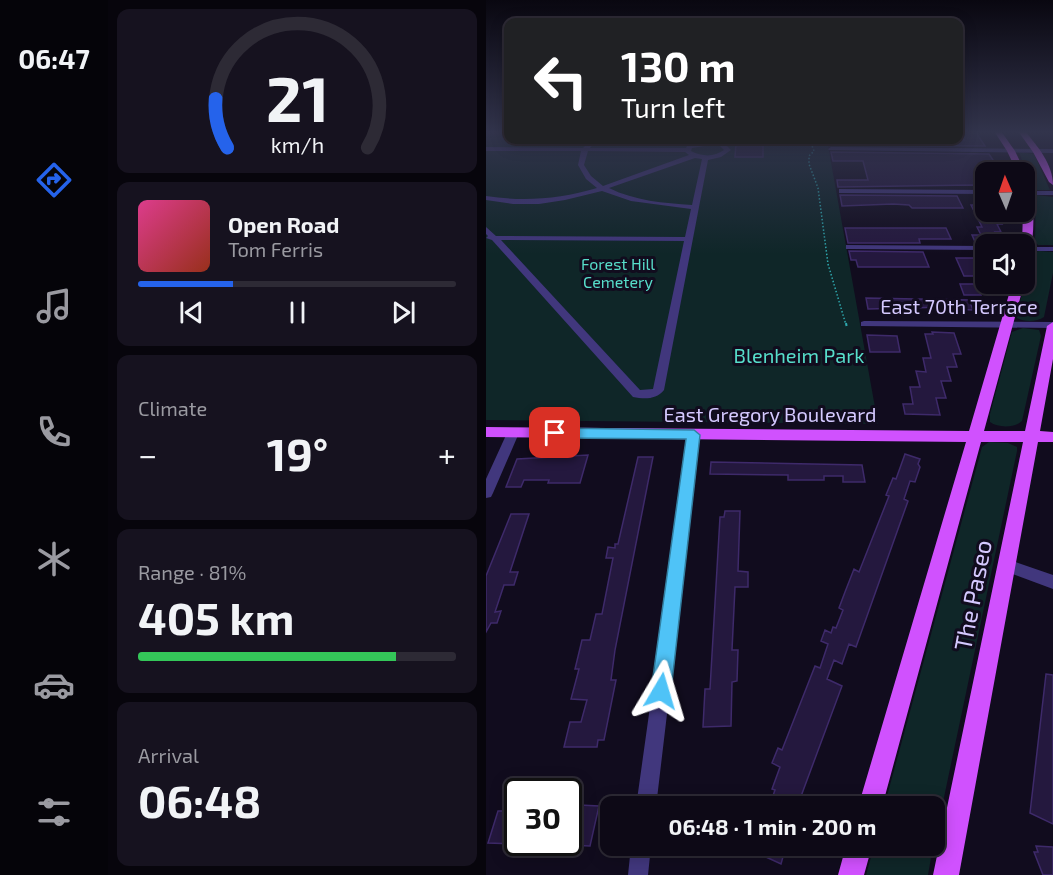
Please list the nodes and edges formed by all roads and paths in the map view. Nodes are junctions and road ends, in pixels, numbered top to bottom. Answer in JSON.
{"nodes":[{"id":1,"x":585,"y":172,"type":"edge"},
{"id":2,"x":641,"y":172,"type":"edge"},
{"id":3,"x":702,"y":172,"type":"edge"},
{"id":4,"x":812,"y":172,"type":"edge"},
{"id":5,"x":602,"y":187,"type":"junction"},
{"id":6,"x":842,"y":191,"type":"dead end"},
{"id":7,"x":975,"y":192,"type":"edge"},
{"id":8,"x":1035,"y":193,"type":"edge"},
{"id":9,"x":1053,"y":193,"type":"edge"},
{"id":10,"x":486,"y":198,"type":"edge"},
{"id":11,"x":696,"y":207,"type":"junction"},
{"id":12,"x":486,"y":229,"type":"edge"},
{"id":13,"x":491,"y":238,"type":"edge"},
{"id":14,"x":688,"y":239,"type":"junction"},
{"id":15,"x":849,"y":247,"type":"dead end"},
{"id":16,"x":975,"y":248,"type":"edge"},
{"id":17,"x":1053,"y":249,"type":"edge"},
{"id":18,"x":1035,"y":251,"type":"edge"},
{"id":19,"x":1015,"y":294,"type":"edge"},
{"id":20,"x":864,"y":324,"type":"dead end"},
{"id":21,"x":1007,"y":325,"type":"junction"},
{"id":22,"x":1053,"y":326,"type":"edge"},
{"id":23,"x":847,"y":328,"type":"dead end"},
{"id":24,"x":486,"y":432,"type":"edge"},
{"id":25,"x":513,"y":433,"type":"junction"},
{"id":26,"x":694,"y":435,"type":"junction"},
{"id":27,"x":974,"y":436,"type":"junction"},
{"id":28,"x":1032,"y":437,"type":"junction"},
{"id":29,"x":1053,"y":437,"type":"edge"},
{"id":30,"x":486,"y":493,"type":"edge"},
{"id":31,"x":1007,"y":565,"type":"junction"},
{"id":32,"x":1053,"y":582,"type":"edge"},
{"id":33,"x":647,"y":796,"type":"edge"},
{"id":34,"x":873,"y":796,"type":"edge"},
{"id":35,"x":640,"y":856,"type":"edge"},
{"id":36,"x":856,"y":856,"type":"edge"},
{"id":37,"x":638,"y":875,"type":"edge"},
{"id":38,"x":851,"y":875,"type":"edge"},
{"id":39,"x":946,"y":875,"type":"edge"}],
"edges":[{"from":1,"to":5,"type":"street"},
{"from":2,"to":5,"type":"street"},
{"from":3,"to":11,"type":"street"},
{"from":4,"to":23,"type":"path"},
{"from":5,"to":10,"type":"street"},
{"from":5,"to":11,"type":"street"},
{"from":6,"to":7,"type":"street"},
{"from":8,"to":9,"type":"street"},
{"from":11,"to":14,"type":"street"},
{"from":12,"to":13,"type":"street"},
{"from":13,"to":14,"type":"street"},
{"from":13,"to":14,"type":"street"},
{"from":15,"to":16,"type":"street"},
{"from":17,"to":18,"type":"street"},
{"from":19,"to":21,"type":"main road","name":"The Paseo"},
{"from":20,"to":21,"type":"street","name":"East 70th Terrace"},
{"from":21,"to":22,"type":"street","name":"East 70th Terrace"},
{"from":21,"to":27,"type":"main road","name":"The Paseo"},
{"from":22,"to":28,"type":"main road","name":"The Paseo"},
{"from":24,"to":25,"type":"main road","name":"East Gregory Boulevard"},
{"from":25,"to":26,"type":"main road","name":"East Gregory Boulevard"},
{"from":25,"to":30,"type":"street"},
{"from":26,"to":27,"type":"main road","name":"East Gregory Boulevard"},
{"from":26,"to":33,"type":"street"},
{"from":27,"to":28,"type":"main road","name":"East Gregory Boulevard"},
{"from":27,"to":34,"type":"main road","name":"The Paseo"},
{"from":28,"to":29,"type":"main road","name":"East Gregory Boulevard"},
{"from":28,"to":31,"type":"main road","name":"The Paseo"},
{"from":31,"to":32,"type":"street"},
{"from":31,"to":39,"type":"main road","name":"The Paseo"},
{"from":35,"to":37,"type":"street"},
{"from":36,"to":38,"type":"main road"}]}
